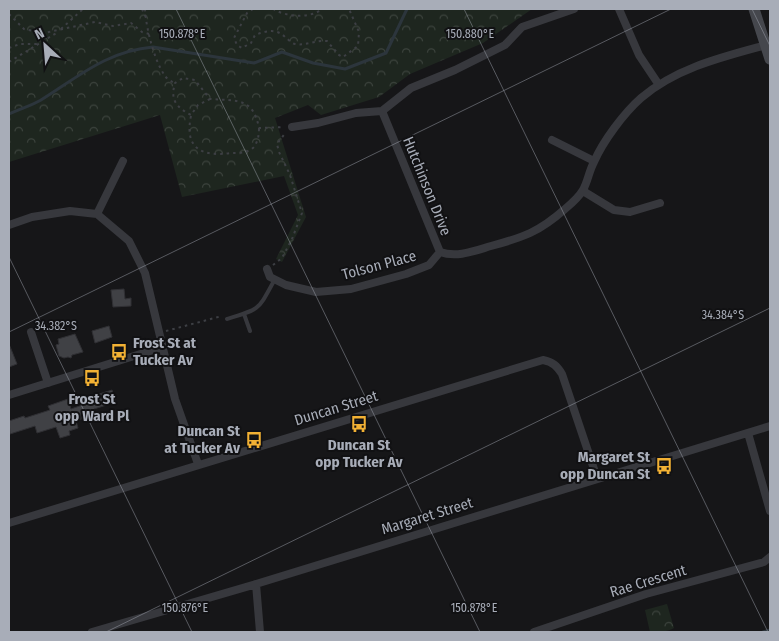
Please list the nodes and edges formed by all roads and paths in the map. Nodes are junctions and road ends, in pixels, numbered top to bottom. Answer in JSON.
{"nodes":[{"id":1,"x":83,"y":9,"type":"edge"},
{"id":2,"x":144,"y":9,"type":"edge"},
{"id":3,"x":253,"y":9,"type":"edge"},
{"id":4,"x":273,"y":9,"type":"edge"},
{"id":5,"x":323,"y":9,"type":"edge"},
{"id":6,"x":349,"y":9,"type":"edge"},
{"id":7,"x":574,"y":9,"type":"edge"},
{"id":8,"x":619,"y":9,"type":"edge"},
{"id":9,"x":754,"y":9,"type":"edge"},
{"id":10,"x":9,"y":14,"type":"edge"},
{"id":11,"x":60,"y":30,"type":"junction"},
{"id":12,"x":149,"y":34,"type":"junction"},
{"id":13,"x":39,"y":44,"type":"junction"},
{"id":14,"x":766,"y":45,"type":"junction"},
{"id":15,"x":9,"y":48,"type":"edge"},
{"id":16,"x":770,"y":59,"type":"edge"},
{"id":17,"x":9,"y":62,"type":"edge"},
{"id":18,"x":175,"y":83,"type":"junction"},
{"id":19,"x":658,"y":85,"type":"junction"},
{"id":20,"x":210,"y":99,"type":"junction"},
{"id":21,"x":382,"y":111,"type":"junction"},
{"id":22,"x":191,"y":114,"type":"junction"},
{"id":23,"x":292,"y":127,"type":"junction"},
{"id":24,"x":259,"y":128,"type":"junction"},
{"id":25,"x":552,"y":140,"type":"dead end"},
{"id":26,"x":594,"y":161,"type":"junction"},
{"id":27,"x":123,"y":162,"type":"dead end"},
{"id":28,"x":583,"y":191,"type":"junction"},
{"id":29,"x":660,"y":203,"type":"dead end"},
{"id":30,"x":97,"y":214,"type":"junction"},
{"id":31,"x":9,"y":225,"type":"edge"},
{"id":32,"x":440,"y":252,"type":"junction"},
{"id":33,"x":267,"y":269,"type":"joint"},
{"id":34,"x":275,"y":279,"type":"junction"},
{"id":35,"x":244,"y":314,"type":"junction"},
{"id":36,"x":226,"y":317,"type":"joint"},
{"id":37,"x":250,"y":330,"type":"dead end"},
{"id":38,"x":31,"y":332,"type":"dead end"},
{"id":39,"x":160,"y":333,"type":"junction"},
{"id":40,"x":163,"y":347,"type":"junction"},
{"id":41,"x":48,"y":383,"type":"junction"},
{"id":42,"x":9,"y":395,"type":"edge"},
{"id":43,"x":770,"y":426,"type":"edge"},
{"id":44,"x":748,"y":433,"type":"junction"},
{"id":45,"x":198,"y":464,"type":"junction"},
{"id":46,"x":596,"y":478,"type":"junction"},
{"id":47,"x":770,"y":511,"type":"edge"},
{"id":48,"x":9,"y":524,"type":"edge"},
{"id":49,"x":770,"y":557,"type":"edge"},
{"id":50,"x":256,"y":584,"type":"junction"},
{"id":51,"x":96,"y":632,"type":"edge"},
{"id":52,"x":260,"y":632,"type":"edge"},
{"id":53,"x":534,"y":632,"type":"edge"}],
"edges":[{"from":1,"to":11,"type":"path"},
{"from":2,"to":12,"type":"path"},
{"from":3,"to":6,"type":"path"},
{"from":4,"to":5,"type":"path"},
{"from":7,"to":21,"type":"street"},
{"from":8,"to":19,"type":"street"},
{"from":9,"to":14,"type":"main road"},
{"from":10,"to":11,"type":"path"},
{"from":11,"to":12,"type":"path"},
{"from":11,"to":13,"type":"path"},
{"from":12,"to":18,"type":"path"},
{"from":13,"to":15,"type":"path"},
{"from":13,"to":17,"type":"path"},
{"from":14,"to":16,"type":"main road"},
{"from":14,"to":19,"type":"street","name":"Hutchinson Drive"},
{"from":18,"to":20,"type":"path"},
{"from":18,"to":22,"type":"path"},
{"from":19,"to":26,"type":"street","name":"Hutchinson Drive"},
{"from":20,"to":22,"type":"path"},
{"from":20,"to":24,"type":"path"},
{"from":21,"to":23,"type":"street"},
{"from":21,"to":32,"type":"street","name":"Hutchinson Drive"},
{"from":22,"to":24,"type":"path"},
{"from":23,"to":24,"type":"path"},
{"from":23,"to":33,"type":"path"},
{"from":25,"to":26,"type":"street"},
{"from":26,"to":28,"type":"street","name":"Hutchinson Drive"},
{"from":27,"to":30,"type":"street"},
{"from":28,"to":29,"type":"street"},
{"from":28,"to":32,"type":"street","name":"Hutchinson Drive"},
{"from":30,"to":31,"type":"street"},
{"from":30,"to":39,"type":"street"},
{"from":32,"to":34,"type":"street","name":"Tolson Place"},
{"from":33,"to":34,"type":"street"},
{"from":34,"to":35,"type":"lane"},
{"from":35,"to":36,"type":"lane"},
{"from":35,"to":37,"type":"lane"},
{"from":36,"to":39,"type":"path"},
{"from":38,"to":41,"type":"street"},
{"from":39,"to":40,"type":"street"},
{"from":40,"to":41,"type":"street"},
{"from":40,"to":45,"type":"street"},
{"from":41,"to":42,"type":"street"},
{"from":43,"to":44,"type":"street","name":"Margaret Street"},
{"from":44,"to":46,"type":"street","name":"Margaret Street"},
{"from":44,"to":47,"type":"street"},
{"from":45,"to":46,"type":"street","name":"Duncan Street"},
{"from":45,"to":48,"type":"street","name":"Duncan Street"},
{"from":46,"to":50,"type":"street","name":"Margaret Street"},
{"from":49,"to":53,"type":"street","name":"Rae Crescent"},
{"from":50,"to":51,"type":"street","name":"Margaret Street"},
{"from":50,"to":52,"type":"street"}]}
